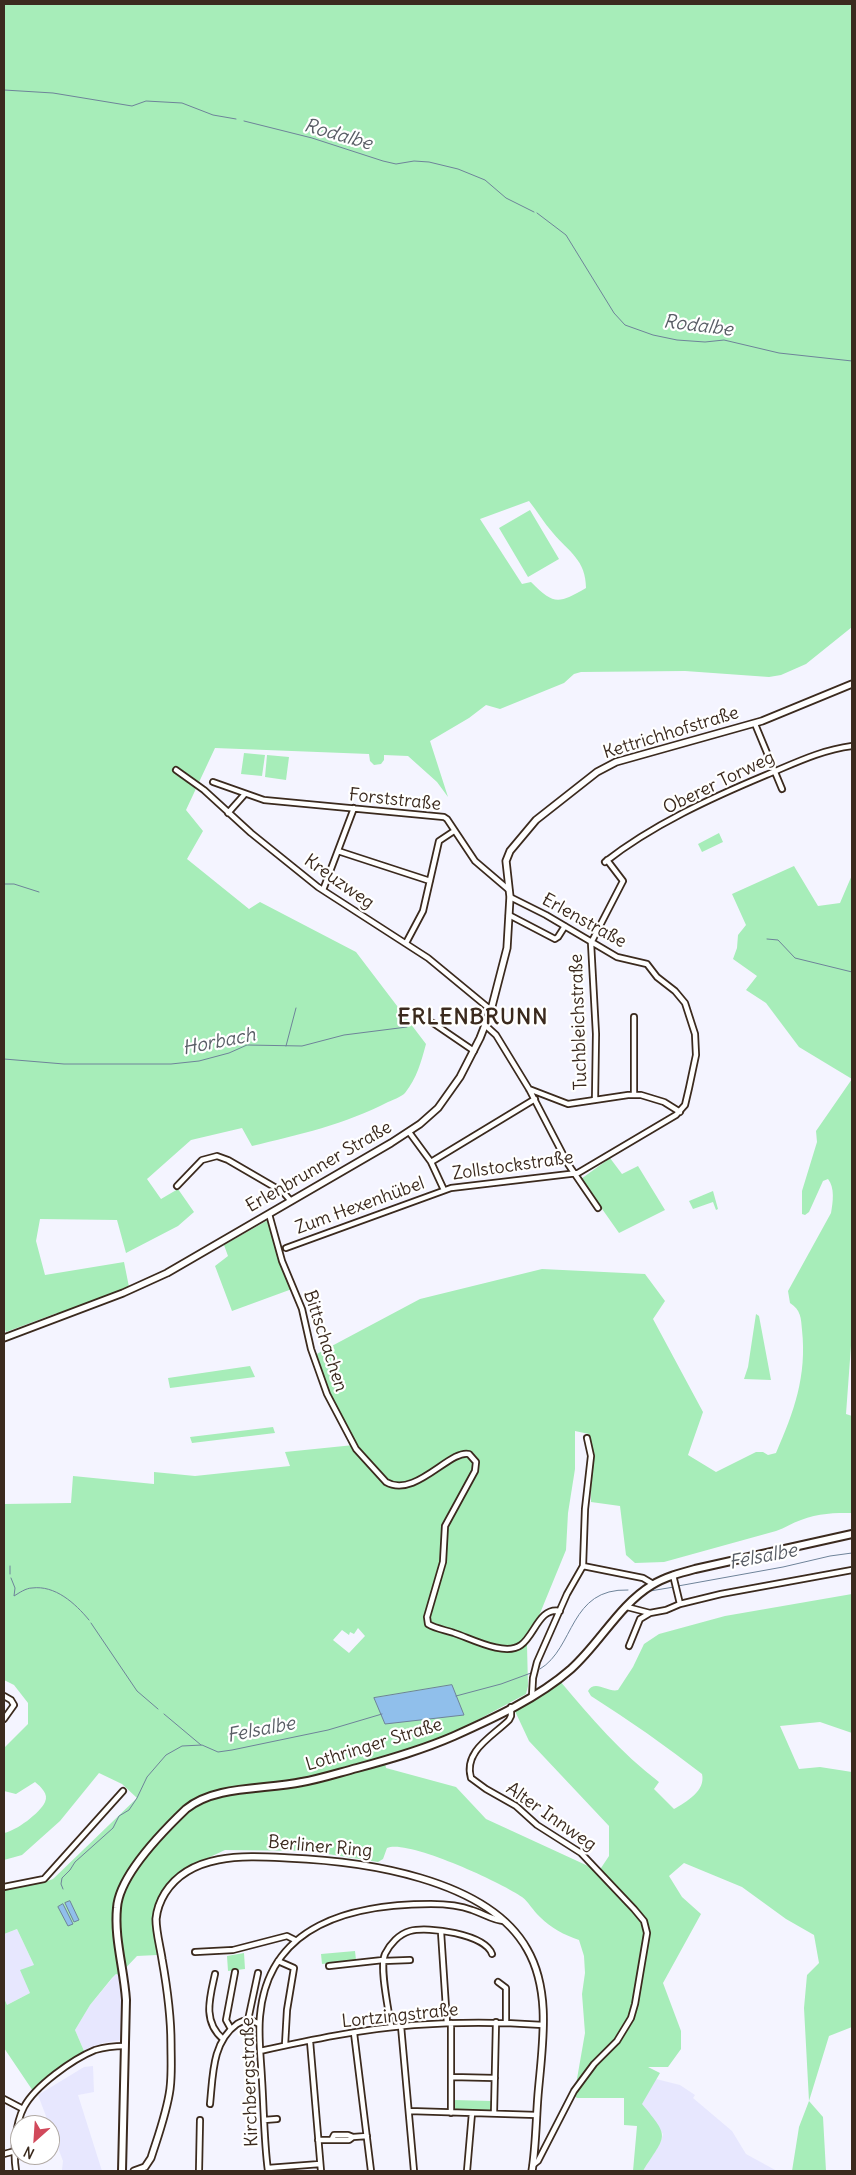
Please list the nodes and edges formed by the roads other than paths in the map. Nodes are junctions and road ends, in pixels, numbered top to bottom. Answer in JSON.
{"nodes":[{"id":1,"x":852,"y":684,"type":"edge"},
{"id":2,"x":756,"y":724,"type":"junction"},
{"id":3,"x":852,"y":746,"type":"edge"},
{"id":4,"x":176,"y":770,"type":"dead end"},
{"id":5,"x":776,"y":771,"type":"junction"},
{"id":6,"x":213,"y":782,"type":"dead end"},
{"id":7,"x":782,"y":789,"type":"dead end"},
{"id":8,"x":244,"y":795,"type":"junction"},
{"id":9,"x":354,"y":808,"type":"junction"},
{"id":10,"x":228,"y":813,"type":"junction"},
{"id":11,"x":454,"y":831,"type":"junction"},
{"id":12,"x":338,"y":851,"type":"junction"},
{"id":13,"x":430,"y":881,"type":"junction"},
{"id":14,"x":323,"y":890,"type":"junction"},
{"id":15,"x":509,"y":894,"type":"junction"},
{"id":16,"x":509,"y":915,"type":"junction"},
{"id":17,"x":565,"y":926,"type":"junction"},
{"id":18,"x":591,"y":942,"type":"junction"},
{"id":19,"x":406,"y":943,"type":"junction"},
{"id":20,"x":491,"y":1010,"type":"junction"},
{"id":21,"x":634,"y":1017,"type":"dead end"},
{"id":22,"x":433,"y":1023,"type":"dead end"},
{"id":23,"x":485,"y":1025,"type":"junction"},
{"id":24,"x":474,"y":1052,"type":"junction"},
{"id":25,"x":529,"y":1089,"type":"junction"},
{"id":26,"x":634,"y":1094,"type":"junction"},
{"id":27,"x":535,"y":1099,"type":"junction"},
{"id":28,"x":595,"y":1100,"type":"junction"},
{"id":29,"x":680,"y":1112,"type":"junction"},
{"id":30,"x":409,"y":1132,"type":"junction"},
{"id":31,"x":431,"y":1162,"type":"junction"},
{"id":32,"x":575,"y":1174,"type":"junction"},
{"id":33,"x":177,"y":1186,"type":"dead end"},
{"id":34,"x":444,"y":1190,"type":"junction"},
{"id":35,"x":291,"y":1201,"type":"junction"},
{"id":36,"x":598,"y":1208,"type":"dead end"},
{"id":37,"x":269,"y":1214,"type":"junction"},
{"id":38,"x":286,"y":1248,"type":"dead end"},
{"id":39,"x":4,"y":1338,"type":"edge"},
{"id":40,"x":587,"y":1438,"type":"dead end"},
{"id":41,"x":852,"y":1534,"type":"edge"},
{"id":42,"x":583,"y":1566,"type":"junction"},
{"id":43,"x":852,"y":1570,"type":"edge"},
{"id":44,"x":673,"y":1575,"type":"junction"},
{"id":45,"x":653,"y":1584,"type":"junction"},
{"id":46,"x":680,"y":1604,"type":"junction"},
{"id":47,"x":627,"y":1607,"type":"junction"},
{"id":48,"x":560,"y":1611,"type":"junction"},
{"id":49,"x":650,"y":1613,"type":"junction"},
{"id":50,"x":629,"y":1646,"type":"dead end"},
{"id":51,"x":4,"y":1696,"type":"edge"},
{"id":52,"x":532,"y":1696,"type":"junction"},
{"id":53,"x":511,"y":1707,"type":"junction"},
{"id":54,"x":4,"y":1720,"type":"edge"},
{"id":55,"x":123,"y":1791,"type":"dead end"},
{"id":56,"x":4,"y":1887,"type":"edge"},
{"id":57,"x":470,"y":1899,"type":"junction"},
{"id":58,"x":466,"y":1908,"type":"junction"},
{"id":59,"x":505,"y":1921,"type":"junction"},
{"id":60,"x":442,"y":1932,"type":"junction"},
{"id":61,"x":295,"y":1940,"type":"junction"},
{"id":62,"x":195,"y":1952,"type":"dead end"},
{"id":63,"x":492,"y":1954,"type":"dead end"},
{"id":64,"x":278,"y":1960,"type":"junction"},
{"id":65,"x":383,"y":1960,"type":"junction"},
{"id":66,"x":410,"y":1960,"type":"dead end"},
{"id":67,"x":329,"y":1966,"type":"dead end"},
{"id":68,"x":236,"y":1972,"type":"dead end"},
{"id":69,"x":215,"y":1974,"type":"dead end"},
{"id":70,"x":258,"y":1974,"type":"dead end"},
{"id":71,"x":498,"y":1982,"type":"dead end"},
{"id":72,"x":248,"y":2020,"type":"junction"},
{"id":73,"x":496,"y":2022,"type":"junction"},
{"id":74,"x":449,"y":2023,"type":"junction"},
{"id":75,"x":506,"y":2023,"type":"junction"},
{"id":76,"x":259,"y":2024,"type":"junction"},
{"id":77,"x":543,"y":2025,"type":"junction"},
{"id":78,"x":401,"y":2026,"type":"junction"},
{"id":79,"x":391,"y":2027,"type":"junction"},
{"id":80,"x":231,"y":2029,"type":"junction"},
{"id":81,"x":354,"y":2033,"type":"junction"},
{"id":82,"x":223,"y":2039,"type":"junction"},
{"id":83,"x":310,"y":2040,"type":"junction"},
{"id":84,"x":285,"y":2045,"type":"junction"},
{"id":85,"x":125,"y":2046,"type":"junction"},
{"id":86,"x":260,"y":2051,"type":"junction"},
{"id":87,"x":451,"y":2077,"type":"junction"},
{"id":88,"x":495,"y":2078,"type":"junction"},
{"id":89,"x":4,"y":2098,"type":"edge"},
{"id":90,"x":210,"y":2104,"type":"dead end"},
{"id":91,"x":23,"y":2109,"type":"junction"},
{"id":92,"x":409,"y":2111,"type":"junction"},
{"id":93,"x":451,"y":2112,"type":"junction"},
{"id":94,"x":472,"y":2113,"type":"junction"},
{"id":95,"x":494,"y":2113,"type":"junction"},
{"id":96,"x":22,"y":2115,"type":"edge"},
{"id":97,"x":537,"y":2115,"type":"junction"},
{"id":98,"x":278,"y":2119,"type":"dead end"},
{"id":99,"x":200,"y":2120,"type":"dead end"},
{"id":100,"x":264,"y":2120,"type":"junction"},
{"id":101,"x":367,"y":2136,"type":"junction"},
{"id":102,"x":318,"y":2140,"type":"junction"},
{"id":103,"x":320,"y":2164,"type":"junction"},
{"id":104,"x":532,"y":2168,"type":"edge"},
{"id":105,"x":268,"y":2170,"type":"edge"},
{"id":106,"x":122,"y":2171,"type":"edge"},
{"id":107,"x":134,"y":2171,"type":"edge"},
{"id":108,"x":198,"y":2171,"type":"edge"},
{"id":109,"x":321,"y":2171,"type":"edge"},
{"id":110,"x":371,"y":2171,"type":"edge"},
{"id":111,"x":414,"y":2171,"type":"edge"},
{"id":112,"x":466,"y":2171,"type":"edge"}],
"edges":[{"from":1,"to":2,"type":"street","name":"Kettrichhofstraße"},
{"from":2,"to":5,"type":"street"},
{"from":2,"to":15,"type":"street","name":"Kettrichhofstraße"},
{"from":3,"to":5,"type":"street","name":"Oberer Torweg"},
{"from":4,"to":10,"type":"street","name":"Kreuzweg"},
{"from":5,"to":7,"type":"street"},
{"from":5,"to":18,"type":"street","name":"Oberer Torweg"},
{"from":6,"to":8,"type":"street","name":"Forststraße"},
{"from":8,"to":9,"type":"street","name":"Forststraße"},
{"from":8,"to":10,"type":"street"},
{"from":9,"to":11,"type":"street","name":"Forststraße"},
{"from":9,"to":12,"type":"street"},
{"from":10,"to":14,"type":"street","name":"Kreuzweg"},
{"from":11,"to":13,"type":"street"},
{"from":11,"to":15,"type":"street","name":"Forststraße"},
{"from":12,"to":13,"type":"street"},
{"from":12,"to":14,"type":"street"},
{"from":13,"to":19,"type":"street"},
{"from":14,"to":19,"type":"street","name":"Kreuzweg"},
{"from":15,"to":16,"type":"street","name":"Erlenbrunner Straße"},
{"from":15,"to":17,"type":"street","name":"Erlenstraße"},
{"from":16,"to":17,"type":"street"},
{"from":16,"to":20,"type":"street","name":"Erlenbrunner Straße"},
{"from":17,"to":18,"type":"street","name":"Erlenstraße"},
{"from":18,"to":28,"type":"street","name":"Tuchbleichstraße"},
{"from":18,"to":29,"type":"street","name":"Erlenstraße"},
{"from":19,"to":20,"type":"street","name":"Kreuzweg"},
{"from":20,"to":23,"type":"street","name":"Erlenbrunner Straße"},
{"from":21,"to":26,"type":"street"},
{"from":22,"to":24,"type":"street"},
{"from":23,"to":24,"type":"street","name":"Erlenbrunner Straße"},
{"from":23,"to":25,"type":"street"},
{"from":24,"to":30,"type":"street","name":"Erlenbrunner Straße"},
{"from":25,"to":27,"type":"street"},
{"from":25,"to":28,"type":"street"},
{"from":26,"to":28,"type":"street"},
{"from":26,"to":29,"type":"street"},
{"from":27,"to":31,"type":"street"},
{"from":27,"to":32,"type":"street"},
{"from":29,"to":32,"type":"street","name":"Zollstockstraße"},
{"from":30,"to":31,"type":"street","name":"Zollstockstraße"},
{"from":30,"to":35,"type":"street","name":"Erlenbrunner Straße"},
{"from":31,"to":34,"type":"street","name":"Zollstockstraße"},
{"from":32,"to":34,"type":"street","name":"Zollstockstraße"},
{"from":32,"to":36,"type":"street"},
{"from":33,"to":35,"type":"street"},
{"from":34,"to":38,"type":"street","name":"Zum Hexenhübel"},
{"from":35,"to":37,"type":"street","name":"Erlenbrunner Straße"},
{"from":37,"to":39,"type":"street","name":"Erlenbrunner Straße"},
{"from":37,"to":48,"type":"street","name":"Bittschachen"},
{"from":40,"to":42,"type":"street"},
{"from":41,"to":44,"type":"main road","name":"Lothringer Straße"},
{"from":42,"to":45,"type":"street"},
{"from":42,"to":48,"type":"street"},
{"from":43,"to":46,"type":"street"},
{"from":44,"to":45,"type":"main road","name":"Lothringer Straße"},
{"from":44,"to":46,"type":"street"},
{"from":45,"to":47,"type":"main road","name":"Lothringer Straße"},
{"from":46,"to":49,"type":"street"},
{"from":47,"to":49,"type":"street"},
{"from":47,"to":52,"type":"main road","name":"Lothringer Straße"},
{"from":48,"to":52,"type":"street"},
{"from":49,"to":50,"type":"street"},
{"from":51,"to":54,"type":"street"},
{"from":52,"to":53,"type":"main road","name":"Lothringer Straße"},
{"from":53,"to":85,"type":"main road","name":"Lothringer Straße"},
{"from":53,"to":104,"type":"street","name":"Alter Innweg"},
{"from":55,"to":56,"type":"street"},
{"from":57,"to":58,"type":"street"},
{"from":57,"to":59,"type":"street","name":"Berliner Ring"},
{"from":57,"to":107,"type":"street","name":"Berliner Ring"},
{"from":58,"to":59,"type":"street","name":"Kirchbergstraße"},
{"from":58,"to":61,"type":"street","name":"Kirchbergstraße"},
{"from":59,"to":77,"type":"street","name":"Berliner Ring"},
{"from":60,"to":63,"type":"street"},
{"from":60,"to":65,"type":"street"},
{"from":60,"to":74,"type":"street"},
{"from":61,"to":62,"type":"street"},
{"from":61,"to":64,"type":"street","name":"Kirchbergstraße"},
{"from":64,"to":76,"type":"street","name":"Kirchbergstraße"},
{"from":64,"to":84,"type":"street"},
{"from":65,"to":66,"type":"street"},
{"from":65,"to":67,"type":"street"},
{"from":65,"to":79,"type":"street"},
{"from":68,"to":80,"type":"street"},
{"from":69,"to":82,"type":"street"},
{"from":70,"to":72,"type":"street"},
{"from":71,"to":75,"type":"street"},
{"from":72,"to":76,"type":"street"},
{"from":72,"to":80,"type":"street"},
{"from":73,"to":74,"type":"street","name":"Lortzingstraße"},
{"from":73,"to":75,"type":"street","name":"Lortzingstraße"},
{"from":73,"to":88,"type":"street"},
{"from":74,"to":78,"type":"street","name":"Lortzingstraße"},
{"from":74,"to":87,"type":"street"},
{"from":75,"to":77,"type":"street","name":"Lortzingstraße"},
{"from":76,"to":86,"type":"street","name":"Kirchbergstraße"},
{"from":77,"to":97,"type":"street","name":"Berliner Ring"},
{"from":78,"to":79,"type":"street","name":"Lortzingstraße"},
{"from":78,"to":92,"type":"street"},
{"from":79,"to":81,"type":"street","name":"Lortzingstraße"},
{"from":80,"to":82,"type":"street"},
{"from":81,"to":83,"type":"street","name":"Lortzingstraße"},
{"from":81,"to":101,"type":"street"},
{"from":82,"to":90,"type":"street"},
{"from":83,"to":84,"type":"street","name":"Lortzingstraße"},
{"from":83,"to":102,"type":"street"},
{"from":84,"to":86,"type":"street","name":"Lortzingstraße"},
{"from":85,"to":91,"type":"street"},
{"from":85,"to":106,"type":"main road","name":"Lothringer Straße"},
{"from":86,"to":100,"type":"street","name":"Kirchbergstraße"},
{"from":87,"to":88,"type":"street"},
{"from":87,"to":93,"type":"street"},
{"from":88,"to":95,"type":"street"},
{"from":89,"to":91,"type":"street"},
{"from":91,"to":96,"type":"street"},
{"from":92,"to":93,"type":"street"},
{"from":92,"to":111,"type":"street"},
{"from":93,"to":94,"type":"street"},
{"from":94,"to":95,"type":"street"},
{"from":94,"to":112,"type":"street"},
{"from":95,"to":97,"type":"street"},
{"from":97,"to":104,"type":"street","name":"Berliner Ring"},
{"from":98,"to":100,"type":"street"},
{"from":99,"to":108,"type":"street"},
{"from":100,"to":105,"type":"street","name":"Kirchbergstraße"},
{"from":101,"to":102,"type":"street"},
{"from":101,"to":110,"type":"street"},
{"from":102,"to":103,"type":"street"},
{"from":103,"to":105,"type":"street"},
{"from":103,"to":109,"type":"street"}]}
